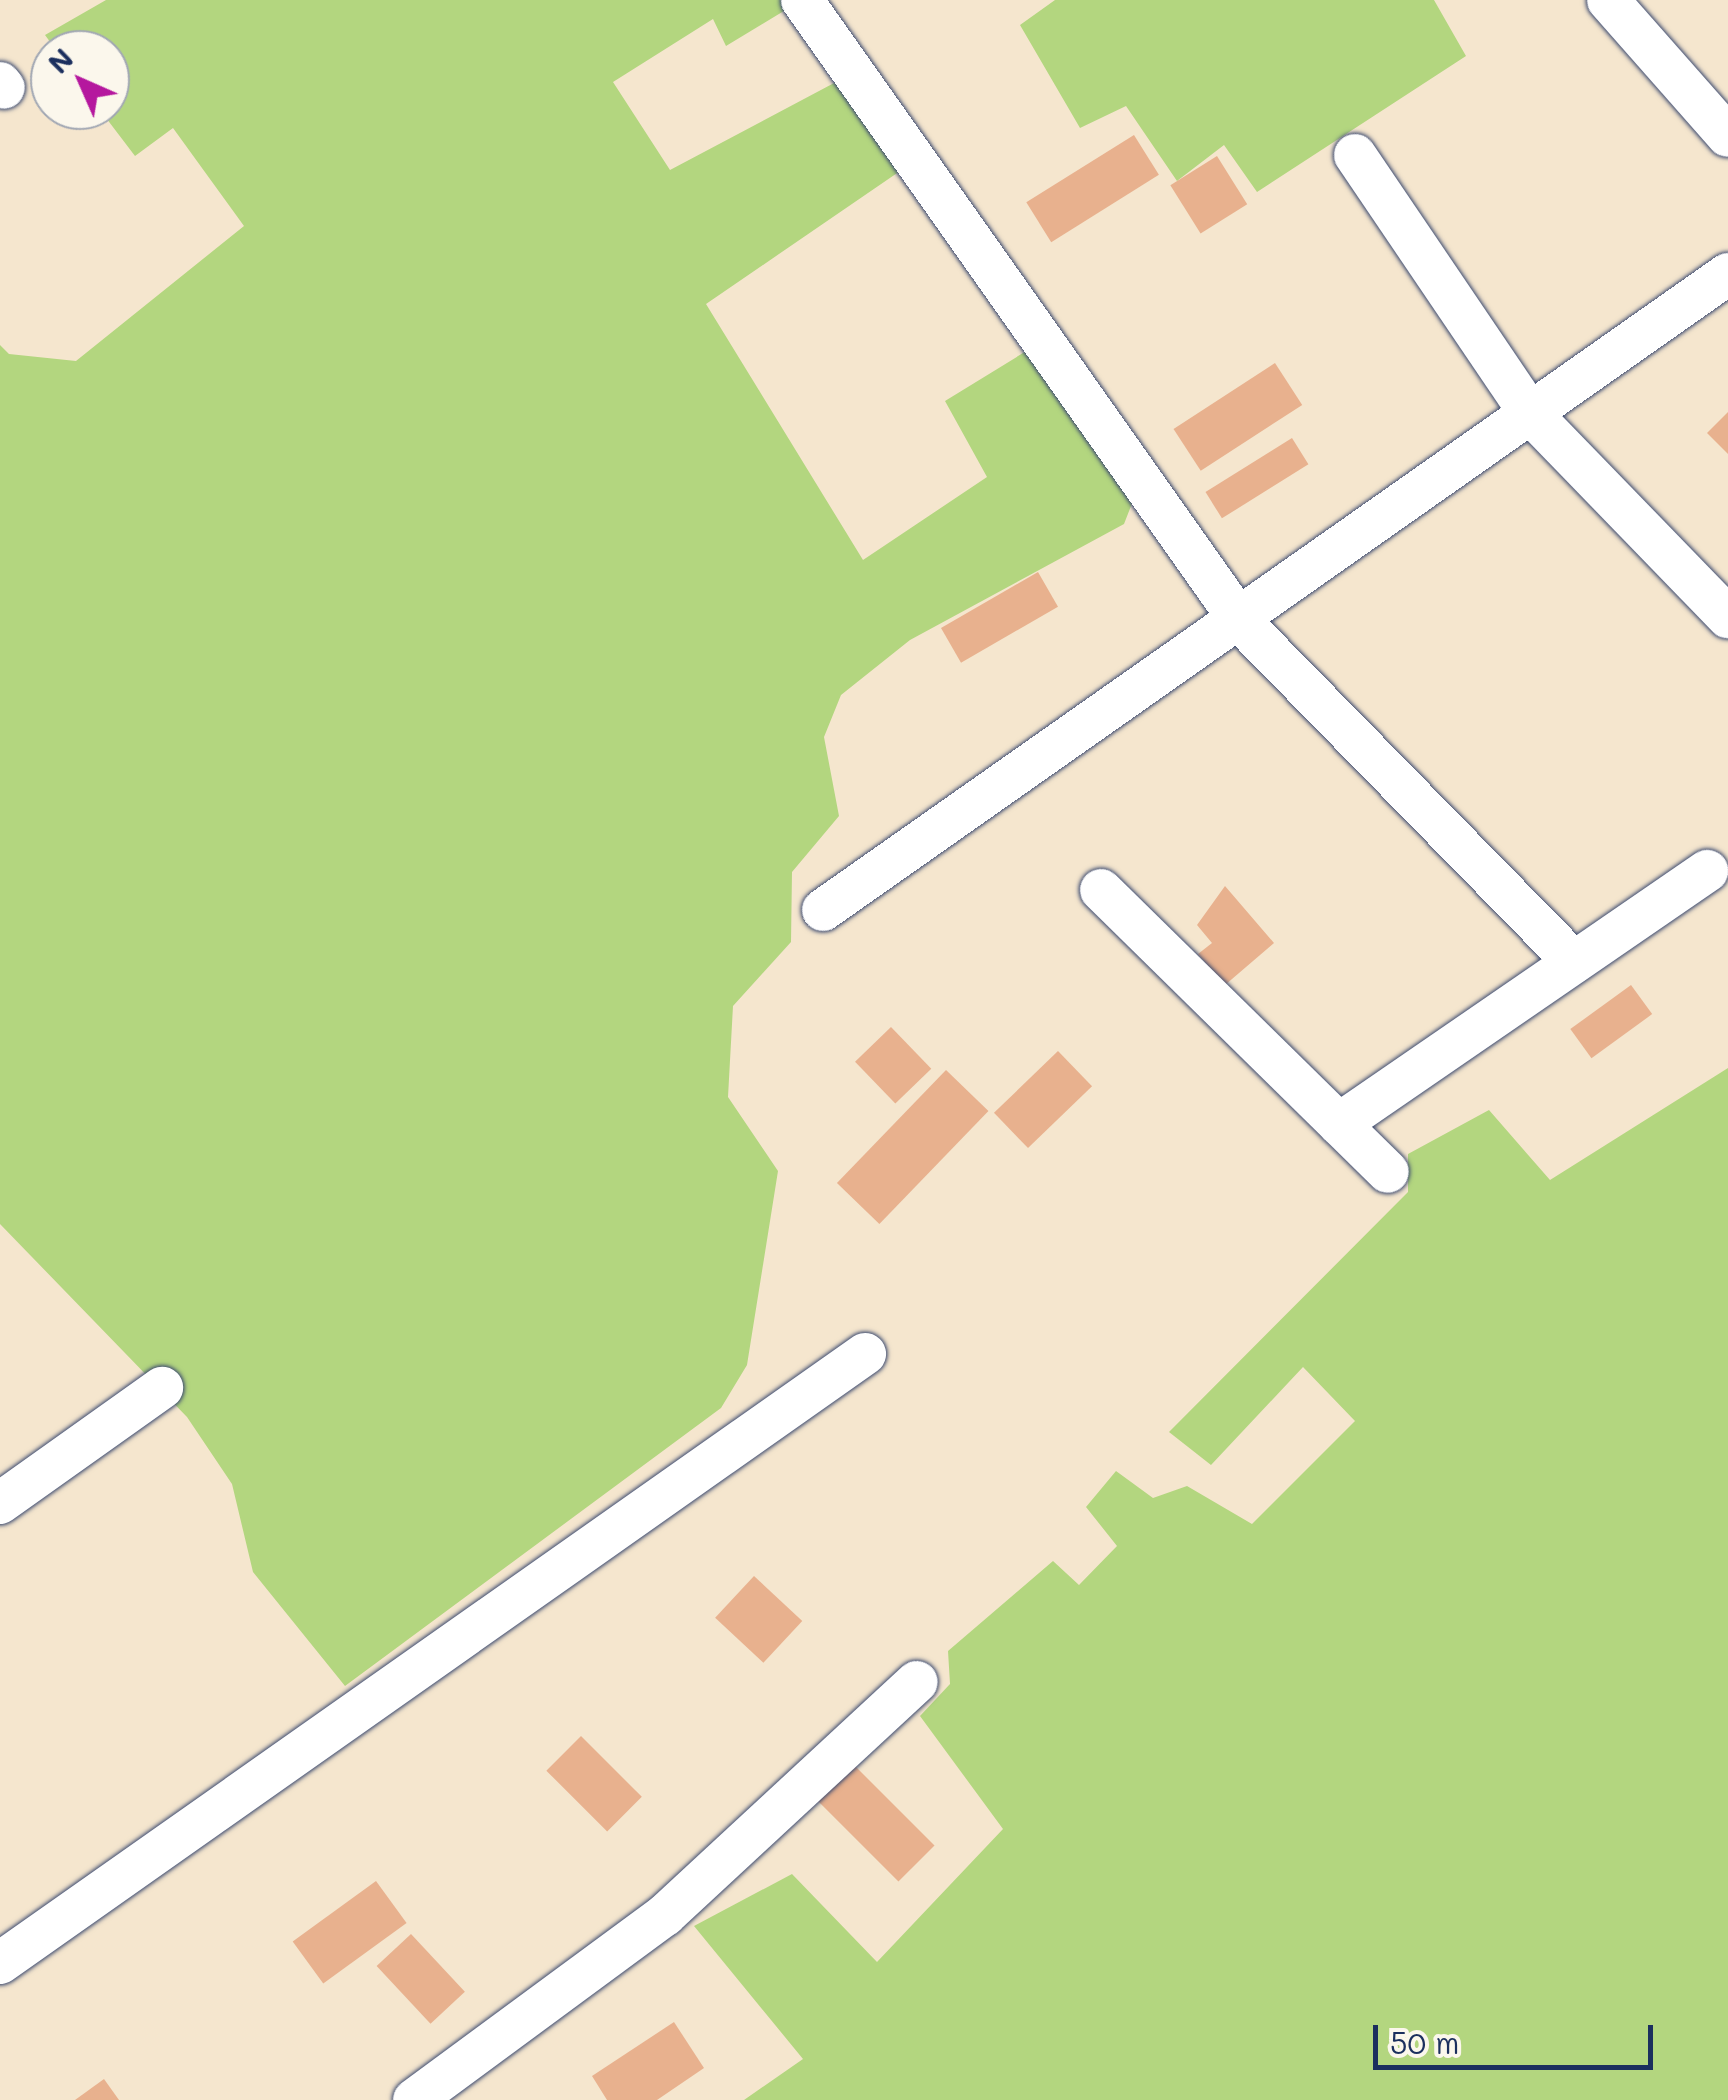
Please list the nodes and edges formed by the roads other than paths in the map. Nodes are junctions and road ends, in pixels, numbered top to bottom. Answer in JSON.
{"nodes":[{"id":1,"x":802,"y":0,"type":"edge"},
{"id":2,"x":1608,"y":0,"type":"edge"},
{"id":3,"x":1728,"y":136,"type":"edge"},
{"id":4,"x":1355,"y":155,"type":"dead end"},
{"id":5,"x":1728,"y":274,"type":"edge"},
{"id":6,"x":1529,"y":412,"type":"junction"},
{"id":7,"x":1728,"y":616,"type":"edge"},
{"id":8,"x":1241,"y":622,"type":"junction"},
{"id":9,"x":1707,"y":871,"type":"dead end"},
{"id":10,"x":1102,"y":890,"type":"dead end"},
{"id":11,"x":822,"y":910,"type":"dead end"},
{"id":12,"x":1574,"y":962,"type":"junction"},
{"id":13,"x":1339,"y":1124,"type":"junction"},
{"id":14,"x":1388,"y":1172,"type":"dead end"},
{"id":15,"x":864,"y":1354,"type":"dead end"},
{"id":16,"x":162,"y":1388,"type":"dead end"},
{"id":17,"x":0,"y":1503,"type":"edge"},
{"id":18,"x":917,"y":1682,"type":"dead end"},
{"id":19,"x":0,"y":1963,"type":"edge"},
{"id":20,"x":414,"y":2100,"type":"edge"}],
"edges":[{"from":1,"to":8,"type":"street"},
{"from":2,"to":3,"type":"street"},
{"from":4,"to":6,"type":"street"},
{"from":5,"to":6,"type":"street"},
{"from":6,"to":7,"type":"street"},
{"from":6,"to":8,"type":"street"},
{"from":8,"to":11,"type":"street"},
{"from":8,"to":12,"type":"street"},
{"from":9,"to":12,"type":"street"},
{"from":10,"to":13,"type":"street"},
{"from":12,"to":13,"type":"street"},
{"from":13,"to":14,"type":"street"},
{"from":15,"to":19,"type":"street"},
{"from":16,"to":17,"type":"street"},
{"from":18,"to":20,"type":"street"}]}
